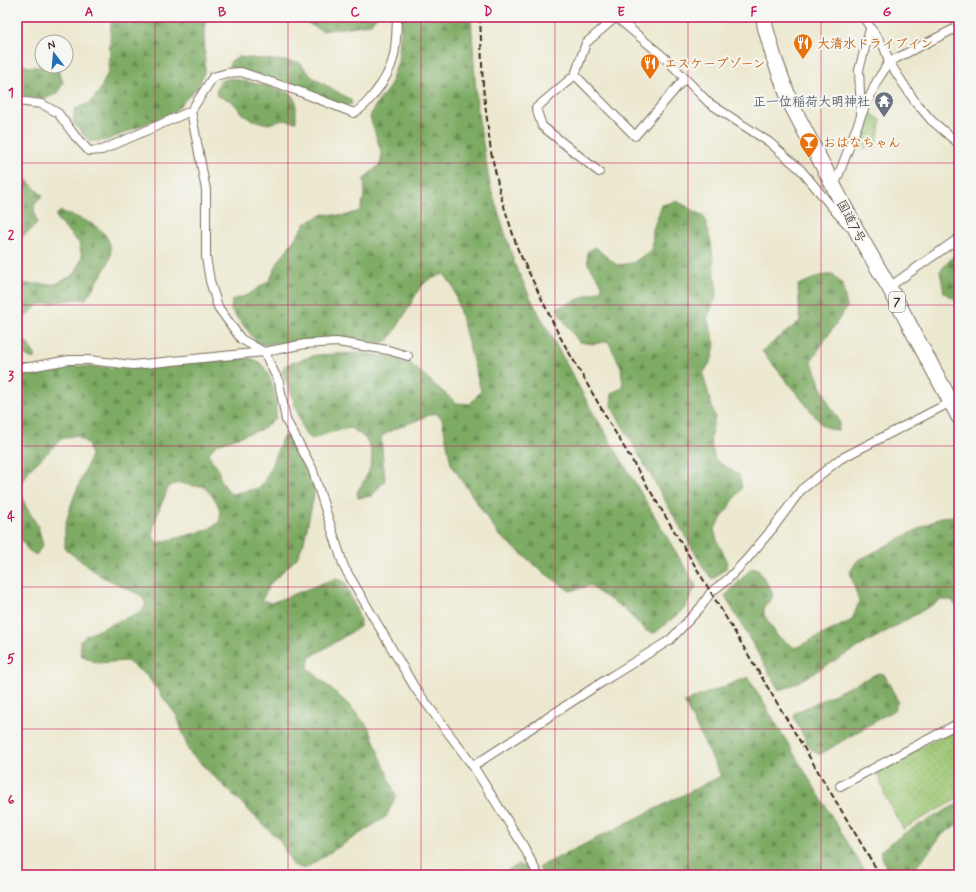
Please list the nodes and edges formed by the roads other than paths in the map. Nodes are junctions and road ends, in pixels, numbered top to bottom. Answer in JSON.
{"nodes":[{"id":1,"x":397,"y":17,"type":"edge"},
{"id":2,"x":616,"y":17,"type":"edge"},
{"id":3,"x":764,"y":17,"type":"edge"},
{"id":4,"x":863,"y":17,"type":"edge"},
{"id":5,"x":954,"y":17,"type":"edge"},
{"id":6,"x":959,"y":28,"type":"edge"},
{"id":7,"x":870,"y":29,"type":"junction"},
{"id":8,"x":889,"y":62,"type":"junction"},
{"id":9,"x":575,"y":75,"type":"junction"},
{"id":10,"x":684,"y":79,"type":"junction"},
{"id":11,"x":17,"y":101,"type":"edge"},
{"id":12,"x":191,"y":110,"type":"junction"},
{"id":13,"x":861,"y":116,"type":"junction"},
{"id":14,"x":959,"y":144,"type":"edge"},
{"id":15,"x":599,"y":172,"type":"dead end"},
{"id":16,"x":834,"y":186,"type":"junction"},
{"id":17,"x":860,"y":237,"type":"junction"},
{"id":18,"x":959,"y":238,"type":"edge"},
{"id":19,"x":889,"y":287,"type":"junction"},
{"id":20,"x":264,"y":352,"type":"junction"},
{"id":21,"x":408,"y":356,"type":"dead end"},
{"id":22,"x":17,"y":367,"type":"edge"},
{"id":23,"x":951,"y":402,"type":"junction"},
{"id":24,"x":959,"y":417,"type":"edge"},
{"id":25,"x":959,"y":723,"type":"edge"},
{"id":26,"x":473,"y":766,"type":"junction"},
{"id":27,"x":840,"y":786,"type":"dead end"},
{"id":28,"x":538,"y":875,"type":"edge"}],
"edges":[{"from":1,"to":12,"type":"street"},
{"from":2,"to":9,"type":"street"},
{"from":2,"to":10,"type":"street"},
{"from":3,"to":16,"type":"highway","name":"国道7号","number":"7"},
{"from":4,"to":7,"type":"street"},
{"from":5,"to":6,"type":"street"},
{"from":6,"to":8,"type":"street"},
{"from":7,"to":8,"type":"street"},
{"from":7,"to":13,"type":"street"},
{"from":8,"to":13,"type":"street"},
{"from":8,"to":14,"type":"street"},
{"from":9,"to":10,"type":"street"},
{"from":9,"to":15,"type":"street"},
{"from":10,"to":17,"type":"street"},
{"from":11,"to":12,"type":"street"},
{"from":12,"to":20,"type":"street"},
{"from":13,"to":16,"type":"street"},
{"from":16,"to":17,"type":"highway","name":"国道7号","number":"7"},
{"from":17,"to":19,"type":"highway","name":"国道7号","number":"7"},
{"from":18,"to":19,"type":"street"},
{"from":19,"to":23,"type":"highway","name":"国道7号","number":"7"},
{"from":20,"to":21,"type":"street"},
{"from":20,"to":22,"type":"street"},
{"from":20,"to":26,"type":"street"},
{"from":23,"to":24,"type":"highway","name":"国道7号","number":"7"},
{"from":23,"to":26,"type":"street"},
{"from":25,"to":27,"type":"street"},
{"from":26,"to":28,"type":"street"}]}
